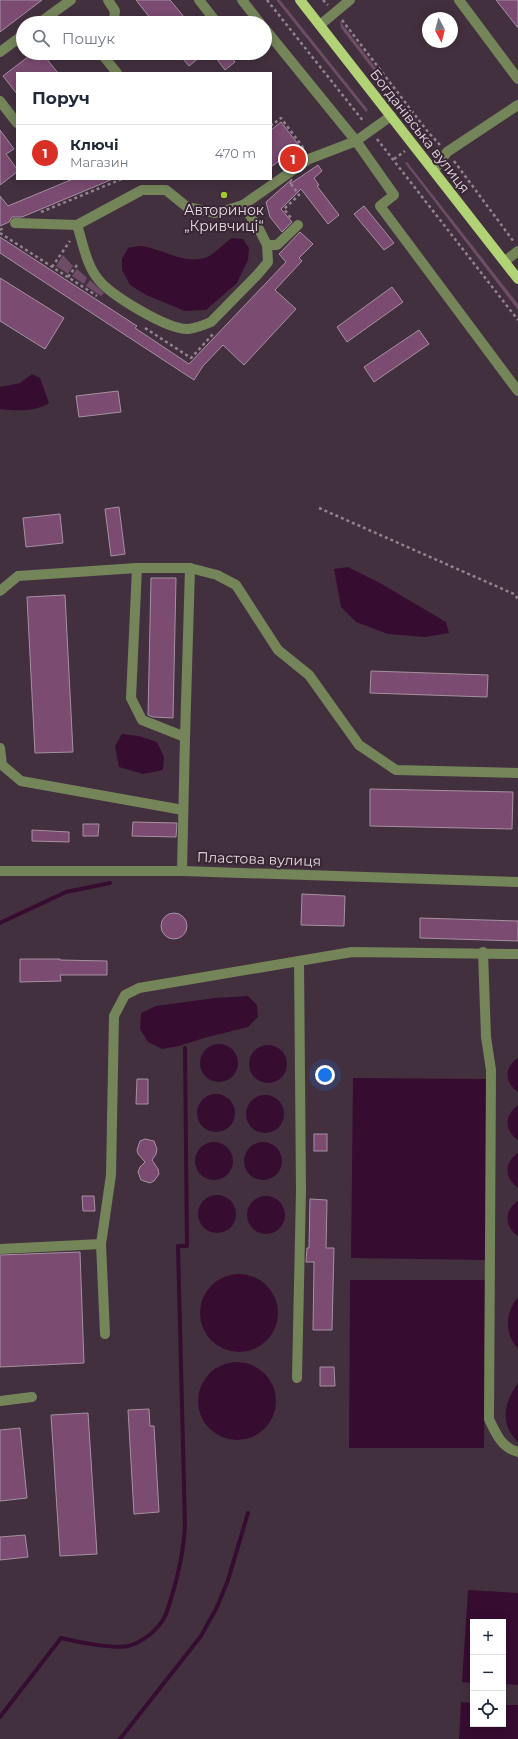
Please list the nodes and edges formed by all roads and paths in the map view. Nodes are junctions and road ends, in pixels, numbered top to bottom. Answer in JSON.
{"nodes":[{"id":1,"x":70,"y":0,"type":"edge"},
{"id":2,"x":108,"y":0,"type":"edge"},
{"id":3,"x":199,"y":0,"type":"edge"},
{"id":4,"x":242,"y":0,"type":"edge"},
{"id":5,"x":267,"y":0,"type":"edge"},
{"id":6,"x":323,"y":0,"type":"edge"},
{"id":7,"x":350,"y":0,"type":"edge"},
{"id":8,"x":459,"y":0,"type":"edge"},
{"id":9,"x":305,"y":2,"type":"edge"},
{"id":10,"x":335,"y":12,"type":"junction"},
{"id":11,"x":48,"y":16,"type":"edge"},
{"id":12,"x":114,"y":16,"type":"edge"},
{"id":13,"x":212,"y":16,"type":"edge"},
{"id":14,"x":255,"y":16,"type":"edge"},
{"id":15,"x":320,"y":25,"type":"junction"},
{"id":16,"x":272,"y":38,"type":"edge"},
{"id":17,"x":16,"y":40,"type":"edge"},
{"id":18,"x":0,"y":52,"type":"edge"},
{"id":19,"x":107,"y":60,"type":"edge"},
{"id":20,"x":116,"y":72,"type":"edge"},
{"id":21,"x":518,"y":79,"type":"edge"},
{"id":22,"x":0,"y":101,"type":"edge"},
{"id":23,"x":518,"y":105,"type":"edge"},
{"id":24,"x":391,"y":116,"type":"junction"},
{"id":25,"x":16,"y":122,"type":"edge"},
{"id":26,"x":272,"y":125,"type":"edge"},
{"id":27,"x":371,"y":131,"type":"junction"},
{"id":28,"x":356,"y":141,"type":"junction"},
{"id":29,"x":447,"y":152,"type":"junction"},
{"id":30,"x":312,"y":158,"type":"junction"},
{"id":31,"x":434,"y":170,"type":"junction"},
{"id":32,"x":284,"y":176,"type":"junction"},
{"id":33,"x":120,"y":180,"type":"edge"},
{"id":34,"x":243,"y":206,"type":"junction"},
{"id":35,"x":38,"y":214,"type":"dead end"},
{"id":36,"x":15,"y":223,"type":"joint"},
{"id":37,"x":298,"y":226,"type":"joint"},
{"id":38,"x":77,"y":227,"type":"junction"},
{"id":39,"x":0,"y":230,"type":"edge"},
{"id":40,"x":0,"y":233,"type":"edge"},
{"id":41,"x":267,"y":245,"type":"junction"},
{"id":42,"x":518,"y":247,"type":"edge"},
{"id":43,"x":518,"y":251,"type":"edge"},
{"id":44,"x":505,"y":261,"type":"junction"},
{"id":45,"x":52,"y":267,"type":"junction"},
{"id":46,"x":518,"y":279,"type":"edge"},
{"id":47,"x":102,"y":300,"type":"dead end"},
{"id":48,"x":518,"y":320,"type":"edge"},
{"id":49,"x":518,"y":391,"type":"edge"},
{"id":50,"x":320,"y":508,"type":"dead end"},
{"id":51,"x":137,"y":568,"type":"junction"},
{"id":52,"x":190,"y":568,"type":"junction"},
{"id":53,"x":0,"y":591,"type":"edge"},
{"id":54,"x":518,"y":599,"type":"edge"},
{"id":55,"x":185,"y":737,"type":"junction"},
{"id":56,"x":0,"y":748,"type":"edge"},
{"id":57,"x":518,"y":773,"type":"edge"},
{"id":58,"x":183,"y":810,"type":"junction"},
{"id":59,"x":0,"y":871,"type":"edge"},
{"id":60,"x":182,"y":871,"type":"junction"},
{"id":61,"x":518,"y":882,"type":"edge"},
{"id":62,"x":483,"y":952,"type":"junction"},
{"id":63,"x":518,"y":954,"type":"edge"},
{"id":64,"x":299,"y":961,"type":"junction"},
{"id":65,"x":101,"y":1244,"type":"junction"},
{"id":66,"x":0,"y":1249,"type":"edge"},
{"id":67,"x":105,"y":1334,"type":"dead end"},
{"id":68,"x":297,"y":1378,"type":"dead end"},
{"id":69,"x":32,"y":1397,"type":"dead end"},
{"id":70,"x":0,"y":1401,"type":"edge"},
{"id":71,"x":518,"y":1452,"type":"edge"}],
"edges":[{"from":1,"to":11,"type":"street"},
{"from":2,"to":12,"type":"street"},
{"from":3,"to":13,"type":"street"},
{"from":4,"to":14,"type":"street"},
{"from":5,"to":27,"type":"path"},
{"from":6,"to":10,"type":"path"},
{"from":7,"to":10,"type":"street"},
{"from":8,"to":21,"type":"street"},
{"from":9,"to":15,"type":"main road","name":"Богданівська вулиця"},
{"from":10,"to":15,"type":"street"},
{"from":10,"to":29,"type":"path"},
{"from":15,"to":24,"type":"main road","name":"Богданівська вулиця"},
{"from":16,"to":28,"type":"street"},
{"from":17,"to":18,"type":"street"},
{"from":19,"to":20,"type":"street"},
{"from":22,"to":25,"type":"street"},
{"from":23,"to":29,"type":"street"},
{"from":24,"to":27,"type":"street"},
{"from":24,"to":31,"type":"main road","name":"Богданівська вулиця"},
{"from":26,"to":30,"type":"path"},
{"from":27,"to":28,"type":"street"},
{"from":27,"to":48,"type":"path"},
{"from":28,"to":30,"type":"street"},
{"from":28,"to":49,"type":"street"},
{"from":29,"to":31,"type":"street"},
{"from":29,"to":42,"type":"path"},
{"from":30,"to":32,"type":"street"},
{"from":31,"to":44,"type":"main road","name":"Богданівська вулиця"},
{"from":32,"to":34,"type":"street"},
{"from":32,"to":37,"type":"path"},
{"from":33,"to":35,"type":"path"},
{"from":34,"to":38,"type":"street"},
{"from":34,"to":41,"type":"street"},
{"from":36,"to":38,"type":"street"},
{"from":36,"to":39,"type":"path"},
{"from":37,"to":41,"type":"street"},
{"from":38,"to":41,"type":"street"},
{"from":38,"to":45,"type":"path"},
{"from":40,"to":45,"type":"path"},
{"from":43,"to":44,"type":"street"},
{"from":44,"to":46,"type":"main road","name":"Богданівська вулиця"},
{"from":45,"to":47,"type":"path"},
{"from":50,"to":54,"type":"path"},
{"from":51,"to":52,"type":"street"},
{"from":51,"to":53,"type":"street"},
{"from":51,"to":55,"type":"street"},
{"from":52,"to":55,"type":"street"},
{"from":52,"to":57,"type":"street"},
{"from":55,"to":58,"type":"street"},
{"from":56,"to":58,"type":"street"},
{"from":58,"to":60,"type":"street"},
{"from":59,"to":60,"type":"street","name":"Пластова вулиця"},
{"from":60,"to":61,"type":"street","name":"Пластова вулиця"},
{"from":62,"to":63,"type":"street"},
{"from":62,"to":64,"type":"street"},
{"from":62,"to":71,"type":"street"},
{"from":64,"to":65,"type":"street"},
{"from":64,"to":68,"type":"street"},
{"from":65,"to":66,"type":"street"},
{"from":65,"to":67,"type":"street"},
{"from":69,"to":70,"type":"street"}]}
